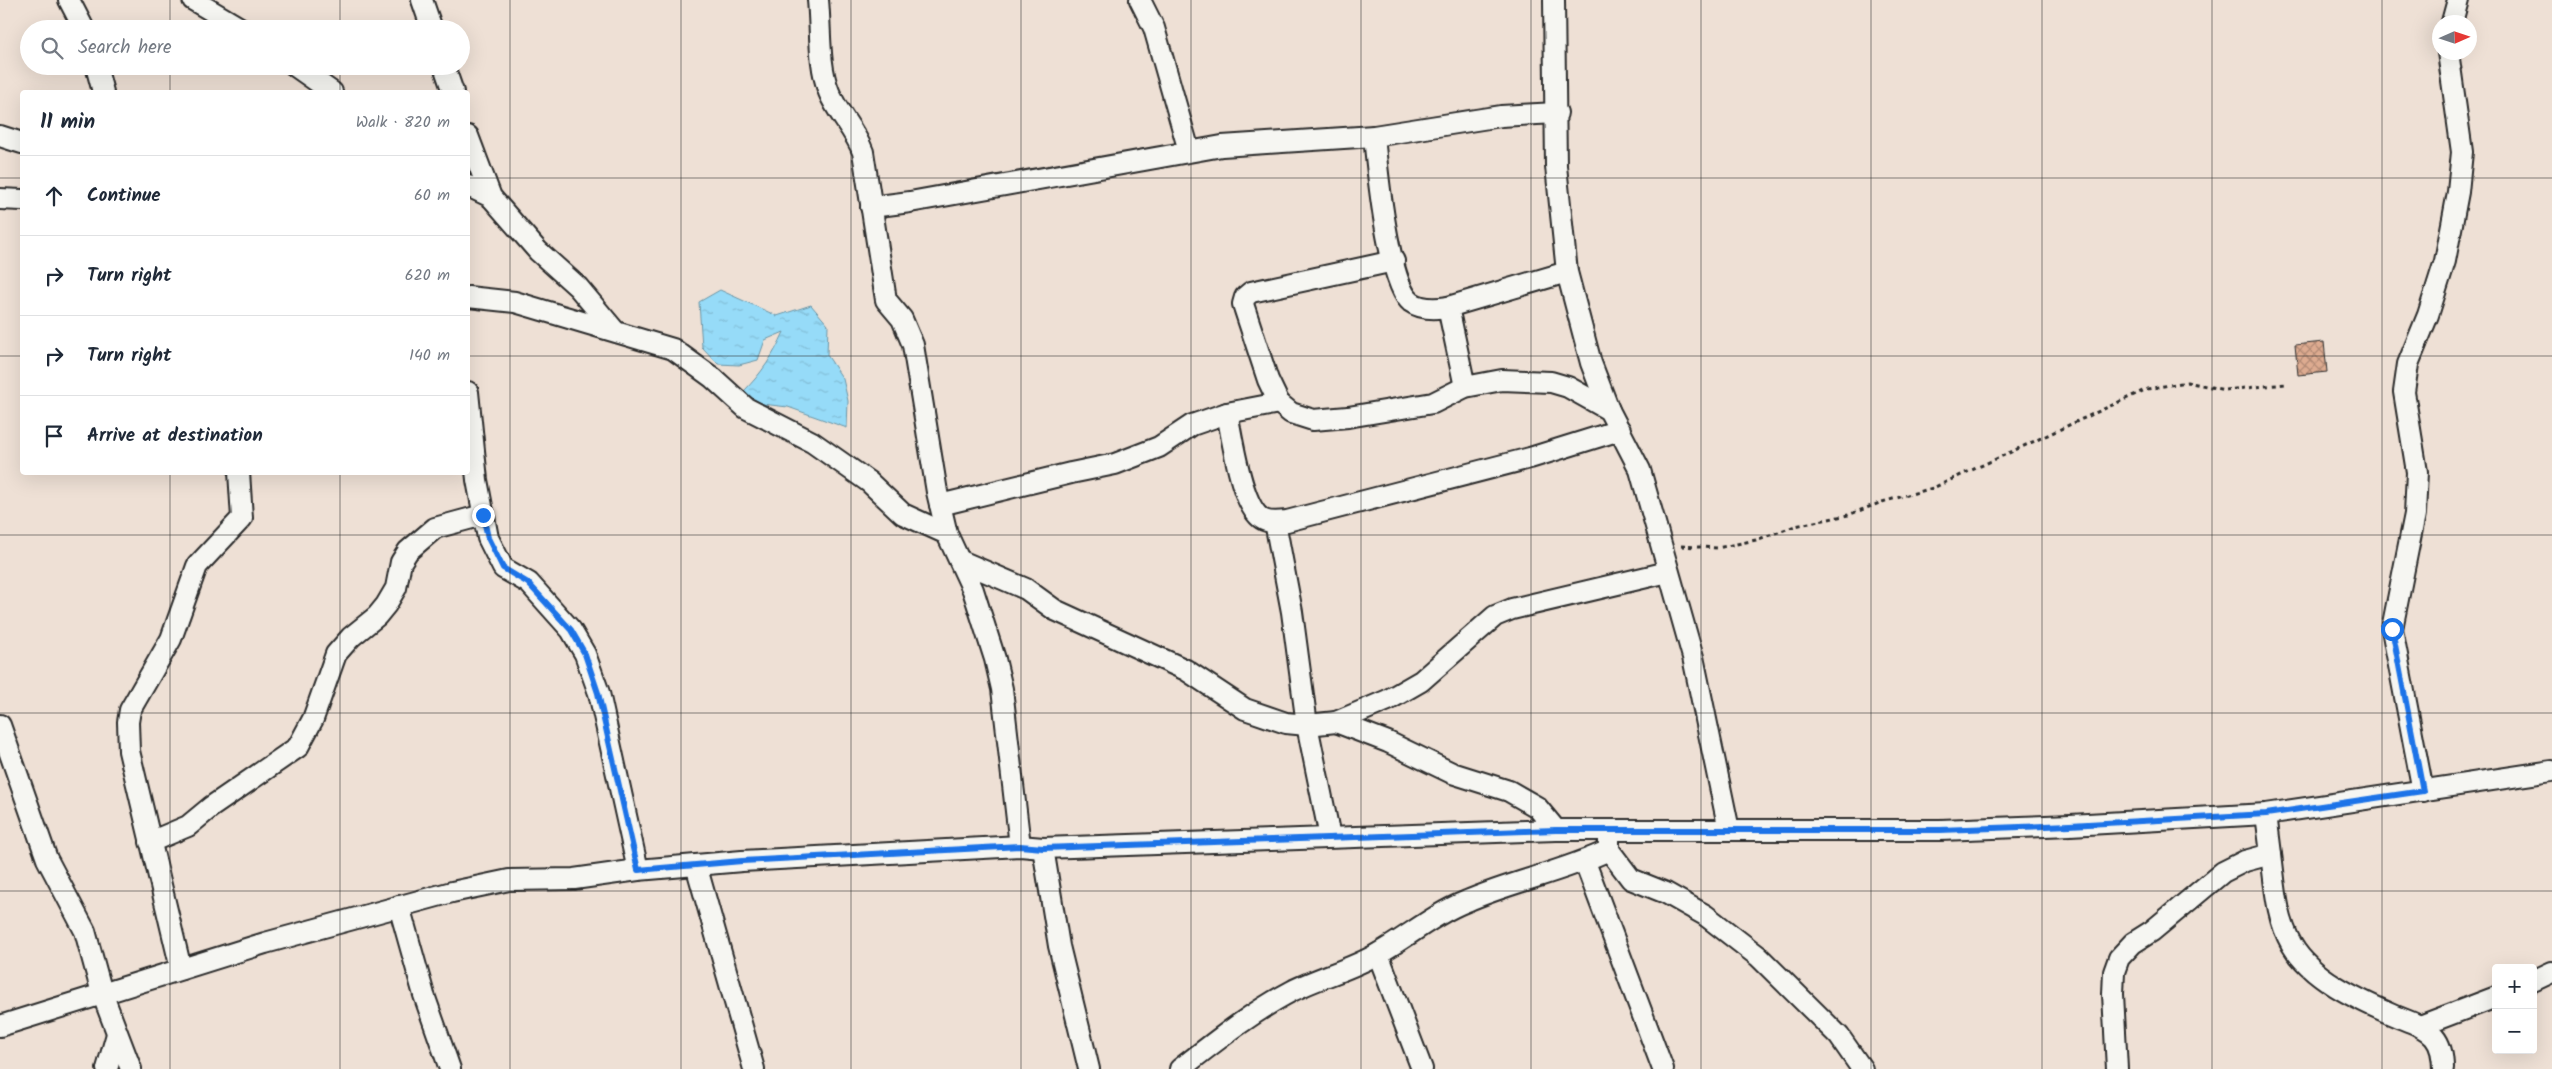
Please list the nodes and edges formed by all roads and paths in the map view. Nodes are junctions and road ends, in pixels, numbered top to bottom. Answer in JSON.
{"nodes":[{"id":1,"x":69,"y":0,"type":"edge"},
{"id":2,"x":193,"y":0,"type":"edge"},
{"id":3,"x":422,"y":0,"type":"edge"},
{"id":4,"x":818,"y":0,"type":"edge"},
{"id":5,"x":1140,"y":0,"type":"edge"},
{"id":6,"x":1554,"y":0,"type":"edge"},
{"id":7,"x":2458,"y":0,"type":"edge"},
{"id":8,"x":2454,"y":15,"type":"edge"},
{"id":9,"x":79,"y":20,"type":"edge"},
{"id":10,"x":227,"y":20,"type":"edge"},
{"id":11,"x":429,"y":20,"type":"edge"},
{"id":12,"x":2449,"y":60,"type":"edge"},
{"id":13,"x":98,"y":75,"type":"edge"},
{"id":14,"x":308,"y":75,"type":"edge"},
{"id":15,"x":447,"y":75,"type":"edge"},
{"id":16,"x":102,"y":90,"type":"edge"},
{"id":17,"x":329,"y":90,"type":"edge"},
{"id":18,"x":452,"y":90,"type":"edge"},
{"id":19,"x":1557,"y":113,"type":"junction"},
{"id":20,"x":0,"y":136,"type":"edge"},
{"id":21,"x":1374,"y":136,"type":"junction"},
{"id":22,"x":20,"y":142,"type":"edge"},
{"id":23,"x":470,"y":146,"type":"edge"},
{"id":24,"x":1189,"y":151,"type":"junction"},
{"id":25,"x":470,"y":187,"type":"edge"},
{"id":26,"x":491,"y":197,"type":"junction"},
{"id":27,"x":0,"y":199,"type":"edge"},
{"id":28,"x":20,"y":200,"type":"edge"},
{"id":29,"x":872,"y":207,"type":"junction"},
{"id":30,"x":1394,"y":261,"type":"junction"},
{"id":31,"x":1567,"y":272,"type":"junction"},
{"id":32,"x":470,"y":297,"type":"edge"},
{"id":33,"x":1448,"y":307,"type":"junction"},
{"id":34,"x":614,"y":330,"type":"junction"},
{"id":35,"x":2286,"y":384,"type":"dead end"},
{"id":36,"x":1465,"y":387,"type":"junction"},
{"id":37,"x":1279,"y":403,"type":"junction"},
{"id":38,"x":1609,"y":410,"type":"junction"},
{"id":39,"x":470,"y":412,"type":"edge"},
{"id":40,"x":1227,"y":413,"type":"junction"},
{"id":41,"x":1620,"y":430,"type":"junction"},
{"id":42,"x":239,"y":475,"type":"edge"},
{"id":43,"x":940,"y":505,"type":"junction"},
{"id":44,"x":483,"y":515,"type":"junction"},
{"id":45,"x":1275,"y":522,"type":"junction"},
{"id":46,"x":947,"y":534,"type":"junction"},
{"id":47,"x":1661,"y":545,"type":"junction"},
{"id":48,"x":961,"y":561,"type":"junction"},
{"id":49,"x":1668,"y":572,"type":"junction"},
{"id":50,"x":1336,"y":722,"type":"junction"},
{"id":51,"x":0,"y":725,"type":"edge"},
{"id":52,"x":1307,"y":725,"type":"junction"},
{"id":53,"x":2552,"y":770,"type":"edge"},
{"id":54,"x":2423,"y":791,"type":"junction"},
{"id":55,"x":2266,"y":814,"type":"junction"},
{"id":56,"x":1608,"y":829,"type":"junction"},
{"id":57,"x":1556,"y":830,"type":"junction"},
{"id":58,"x":1729,"y":830,"type":"junction"},
{"id":59,"x":1330,"y":838,"type":"junction"},
{"id":60,"x":150,"y":842,"type":"junction"},
{"id":61,"x":1020,"y":846,"type":"junction"},
{"id":62,"x":1043,"y":848,"type":"junction"},
{"id":63,"x":1609,"y":850,"type":"junction"},
{"id":64,"x":2271,"y":854,"type":"junction"},
{"id":65,"x":1585,"y":862,"type":"junction"},
{"id":66,"x":696,"y":865,"type":"junction"},
{"id":67,"x":638,"y":870,"type":"junction"},
{"id":68,"x":399,"y":906,"type":"junction"},
{"id":69,"x":1378,"y":954,"type":"junction"},
{"id":70,"x":181,"y":969,"type":"junction"},
{"id":71,"x":2552,"y":972,"type":"edge"},
{"id":72,"x":2537,"y":980,"type":"edge"},
{"id":73,"x":102,"y":993,"type":"junction"},
{"id":74,"x":2492,"y":999,"type":"edge"},
{"id":75,"x":0,"y":1026,"type":"edge"},
{"id":76,"x":2420,"y":1026,"type":"junction"},
{"id":77,"x":117,"y":1034,"type":"junction"},
{"id":78,"x":108,"y":1069,"type":"edge"},
{"id":79,"x":131,"y":1069,"type":"edge"},
{"id":80,"x":450,"y":1069,"type":"edge"},
{"id":81,"x":754,"y":1069,"type":"edge"},
{"id":82,"x":1089,"y":1069,"type":"edge"},
{"id":83,"x":1180,"y":1069,"type":"edge"},
{"id":84,"x":1422,"y":1069,"type":"edge"},
{"id":85,"x":1663,"y":1069,"type":"edge"},
{"id":86,"x":1862,"y":1069,"type":"edge"},
{"id":87,"x":2117,"y":1069,"type":"edge"},
{"id":88,"x":2443,"y":1069,"type":"edge"}],
"edges":[{"from":1,"to":9,"type":"street"},
{"from":2,"to":10,"type":"street"},
{"from":3,"to":11,"type":"street"},
{"from":4,"to":29,"type":"street"},
{"from":5,"to":24,"type":"street"},
{"from":6,"to":19,"type":"street"},
{"from":7,"to":8,"type":"street"},
{"from":12,"to":54,"type":"street"},
{"from":13,"to":16,"type":"street"},
{"from":14,"to":17,"type":"street"},
{"from":15,"to":18,"type":"street"},
{"from":19,"to":21,"type":"street"},
{"from":19,"to":31,"type":"street"},
{"from":20,"to":22,"type":"street"},
{"from":21,"to":24,"type":"street"},
{"from":21,"to":30,"type":"street"},
{"from":23,"to":26,"type":"street"},
{"from":24,"to":29,"type":"street"},
{"from":25,"to":26,"type":"street"},
{"from":26,"to":34,"type":"street"},
{"from":27,"to":28,"type":"street"},
{"from":29,"to":43,"type":"street"},
{"from":30,"to":33,"type":"street"},
{"from":30,"to":37,"type":"street"},
{"from":31,"to":33,"type":"street"},
{"from":31,"to":38,"type":"street"},
{"from":32,"to":34,"type":"street"},
{"from":33,"to":36,"type":"street"},
{"from":34,"to":46,"type":"street"},
{"from":35,"to":47,"type":"path"},
{"from":36,"to":37,"type":"street"},
{"from":36,"to":38,"type":"street"},
{"from":37,"to":40,"type":"street"},
{"from":38,"to":41,"type":"street"},
{"from":39,"to":44,"type":"street"},
{"from":40,"to":43,"type":"street"},
{"from":40,"to":45,"type":"street"},
{"from":41,"to":45,"type":"street"},
{"from":41,"to":47,"type":"street"},
{"from":42,"to":60,"type":"street"},
{"from":43,"to":46,"type":"street"},
{"from":44,"to":60,"type":"street"},
{"from":44,"to":67,"type":"street"},
{"from":45,"to":52,"type":"street"},
{"from":46,"to":48,"type":"street"},
{"from":47,"to":49,"type":"street"},
{"from":48,"to":52,"type":"street"},
{"from":48,"to":61,"type":"street"},
{"from":49,"to":50,"type":"street"},
{"from":49,"to":58,"type":"street"},
{"from":50,"to":52,"type":"street"},
{"from":50,"to":57,"type":"street"},
{"from":51,"to":73,"type":"street"},
{"from":52,"to":59,"type":"street"},
{"from":53,"to":54,"type":"street"},
{"from":54,"to":55,"type":"street"},
{"from":55,"to":58,"type":"street"},
{"from":55,"to":64,"type":"street"},
{"from":56,"to":57,"type":"street"},
{"from":56,"to":58,"type":"street"},
{"from":56,"to":63,"type":"street"},
{"from":57,"to":59,"type":"street"},
{"from":59,"to":62,"type":"street"},
{"from":60,"to":70,"type":"street"},
{"from":61,"to":62,"type":"street"},
{"from":61,"to":66,"type":"street"},
{"from":62,"to":82,"type":"street"},
{"from":63,"to":65,"type":"street"},
{"from":63,"to":86,"type":"street"},
{"from":64,"to":76,"type":"street"},
{"from":64,"to":87,"type":"street"},
{"from":65,"to":69,"type":"street"},
{"from":65,"to":85,"type":"street"},
{"from":66,"to":67,"type":"street"},
{"from":66,"to":81,"type":"street"},
{"from":67,"to":68,"type":"street"},
{"from":68,"to":70,"type":"street"},
{"from":68,"to":80,"type":"street"},
{"from":69,"to":83,"type":"street"},
{"from":69,"to":84,"type":"street"},
{"from":70,"to":73,"type":"street"},
{"from":71,"to":72,"type":"street"},
{"from":73,"to":75,"type":"street"},
{"from":73,"to":77,"type":"street"},
{"from":74,"to":76,"type":"street"},
{"from":76,"to":88,"type":"street"},
{"from":77,"to":78,"type":"street"},
{"from":77,"to":79,"type":"street"}]}
